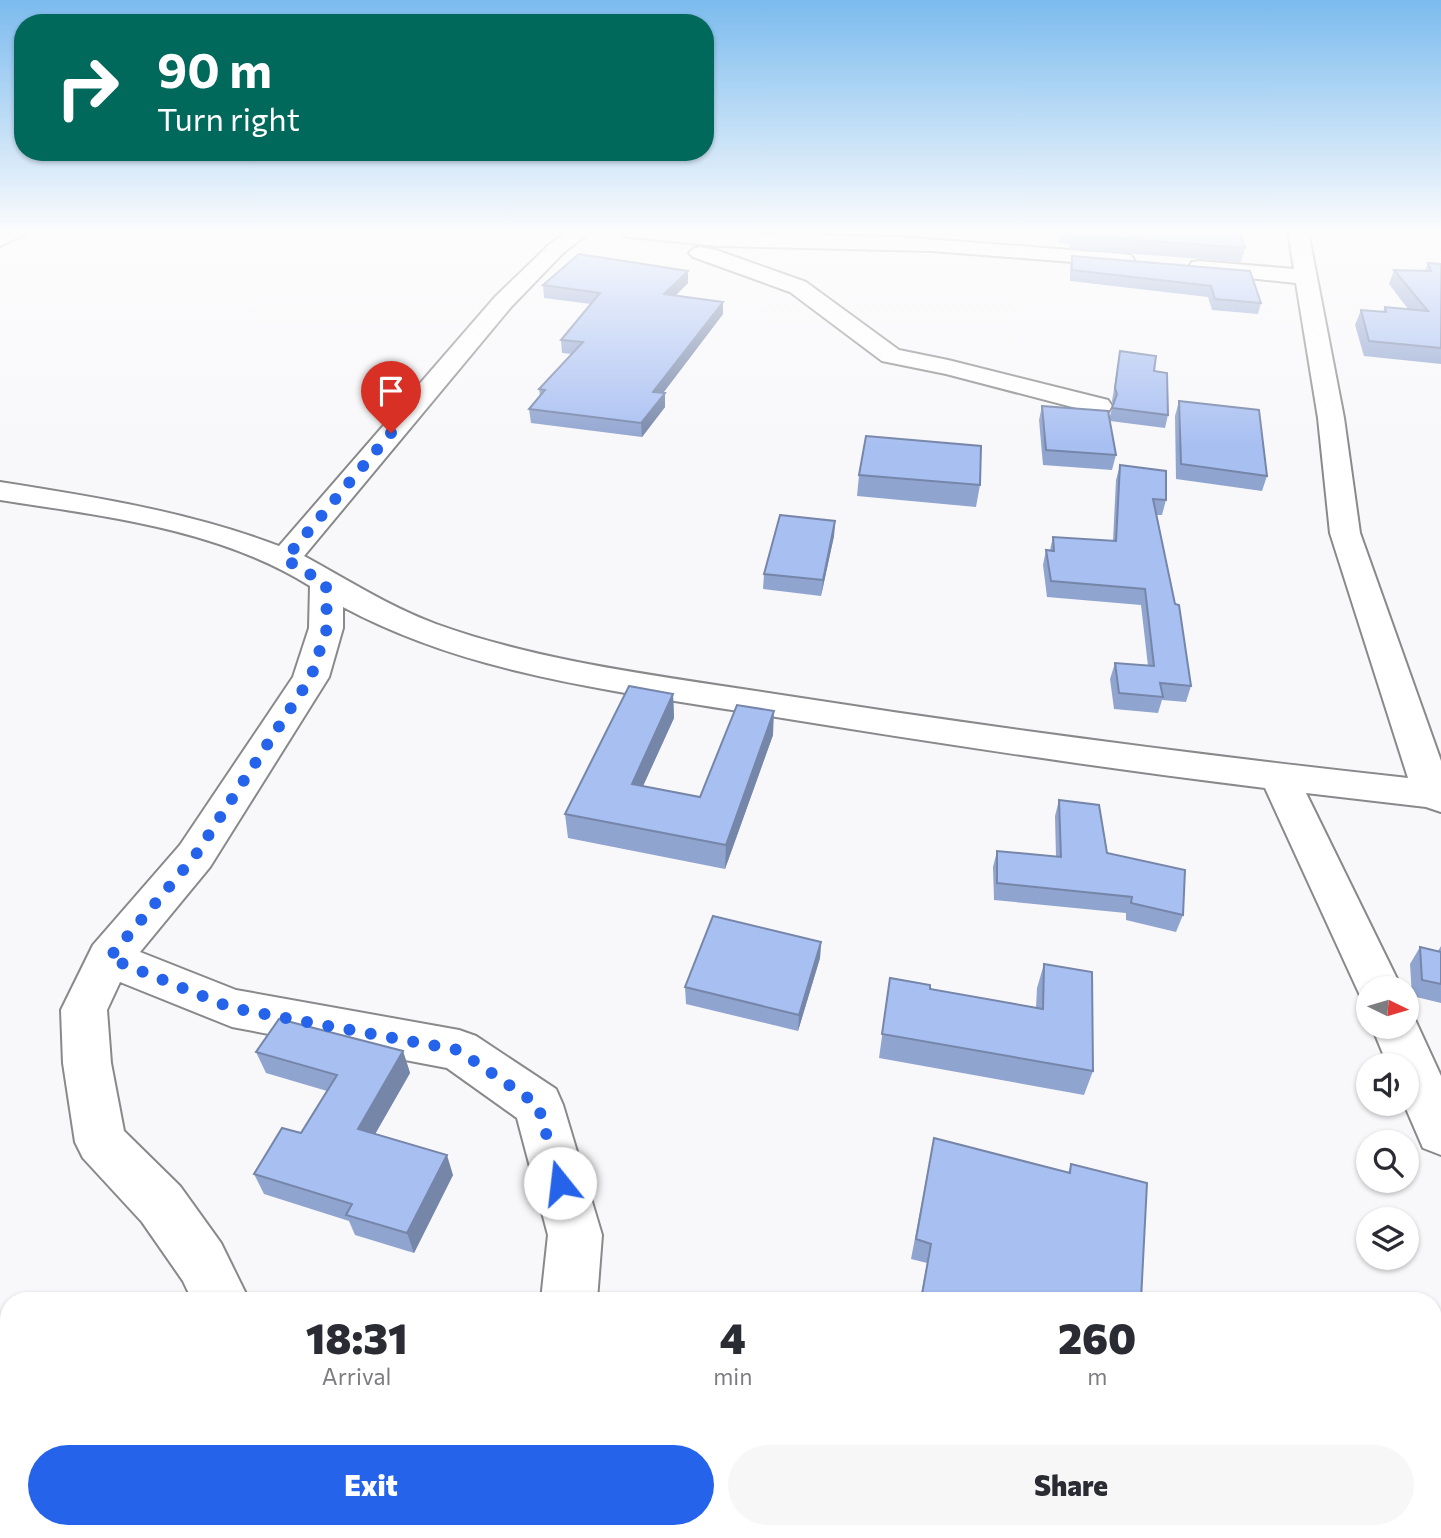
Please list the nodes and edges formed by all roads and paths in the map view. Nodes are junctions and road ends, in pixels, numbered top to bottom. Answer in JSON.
{"nodes":[{"id":1,"x":502,"y":303,"type":"edge"},
{"id":2,"x":819,"y":303,"type":"edge"},
{"id":3,"x":1311,"y":303,"type":"edge"},
{"id":4,"x":1100,"y":406,"type":"dead end"},
{"id":5,"x":0,"y":491,"type":"edge"},
{"id":6,"x":285,"y":559,"type":"junction"},
{"id":7,"x":326,"y":584,"type":"junction"},
{"id":8,"x":1280,"y":779,"type":"junction"},
{"id":9,"x":1438,"y":796,"type":"edge"},
{"id":10,"x":109,"y":958,"type":"junction"},
{"id":11,"x":1373,"y":976,"type":"edge"},
{"id":12,"x":1401,"y":1040,"type":"edge"},
{"id":13,"x":1441,"y":1132,"type":"edge"},
{"id":14,"x":217,"y":1292,"type":"edge"},
{"id":15,"x":570,"y":1292,"type":"edge"}],
"edges":[{"from":1,"to":6,"type":"main road"},
{"from":2,"to":4,"type":"main road"},
{"from":3,"to":9,"type":"main road"},
{"from":5,"to":6,"type":"main road"},
{"from":6,"to":7,"type":"main road"},
{"from":7,"to":8,"type":"main road"},
{"from":7,"to":10,"type":"main road"},
{"from":8,"to":9,"type":"main road"},
{"from":8,"to":11,"type":"main road"},
{"from":10,"to":14,"type":"main road"},
{"from":10,"to":15,"type":"main road"},
{"from":12,"to":13,"type":"main road"}]}
